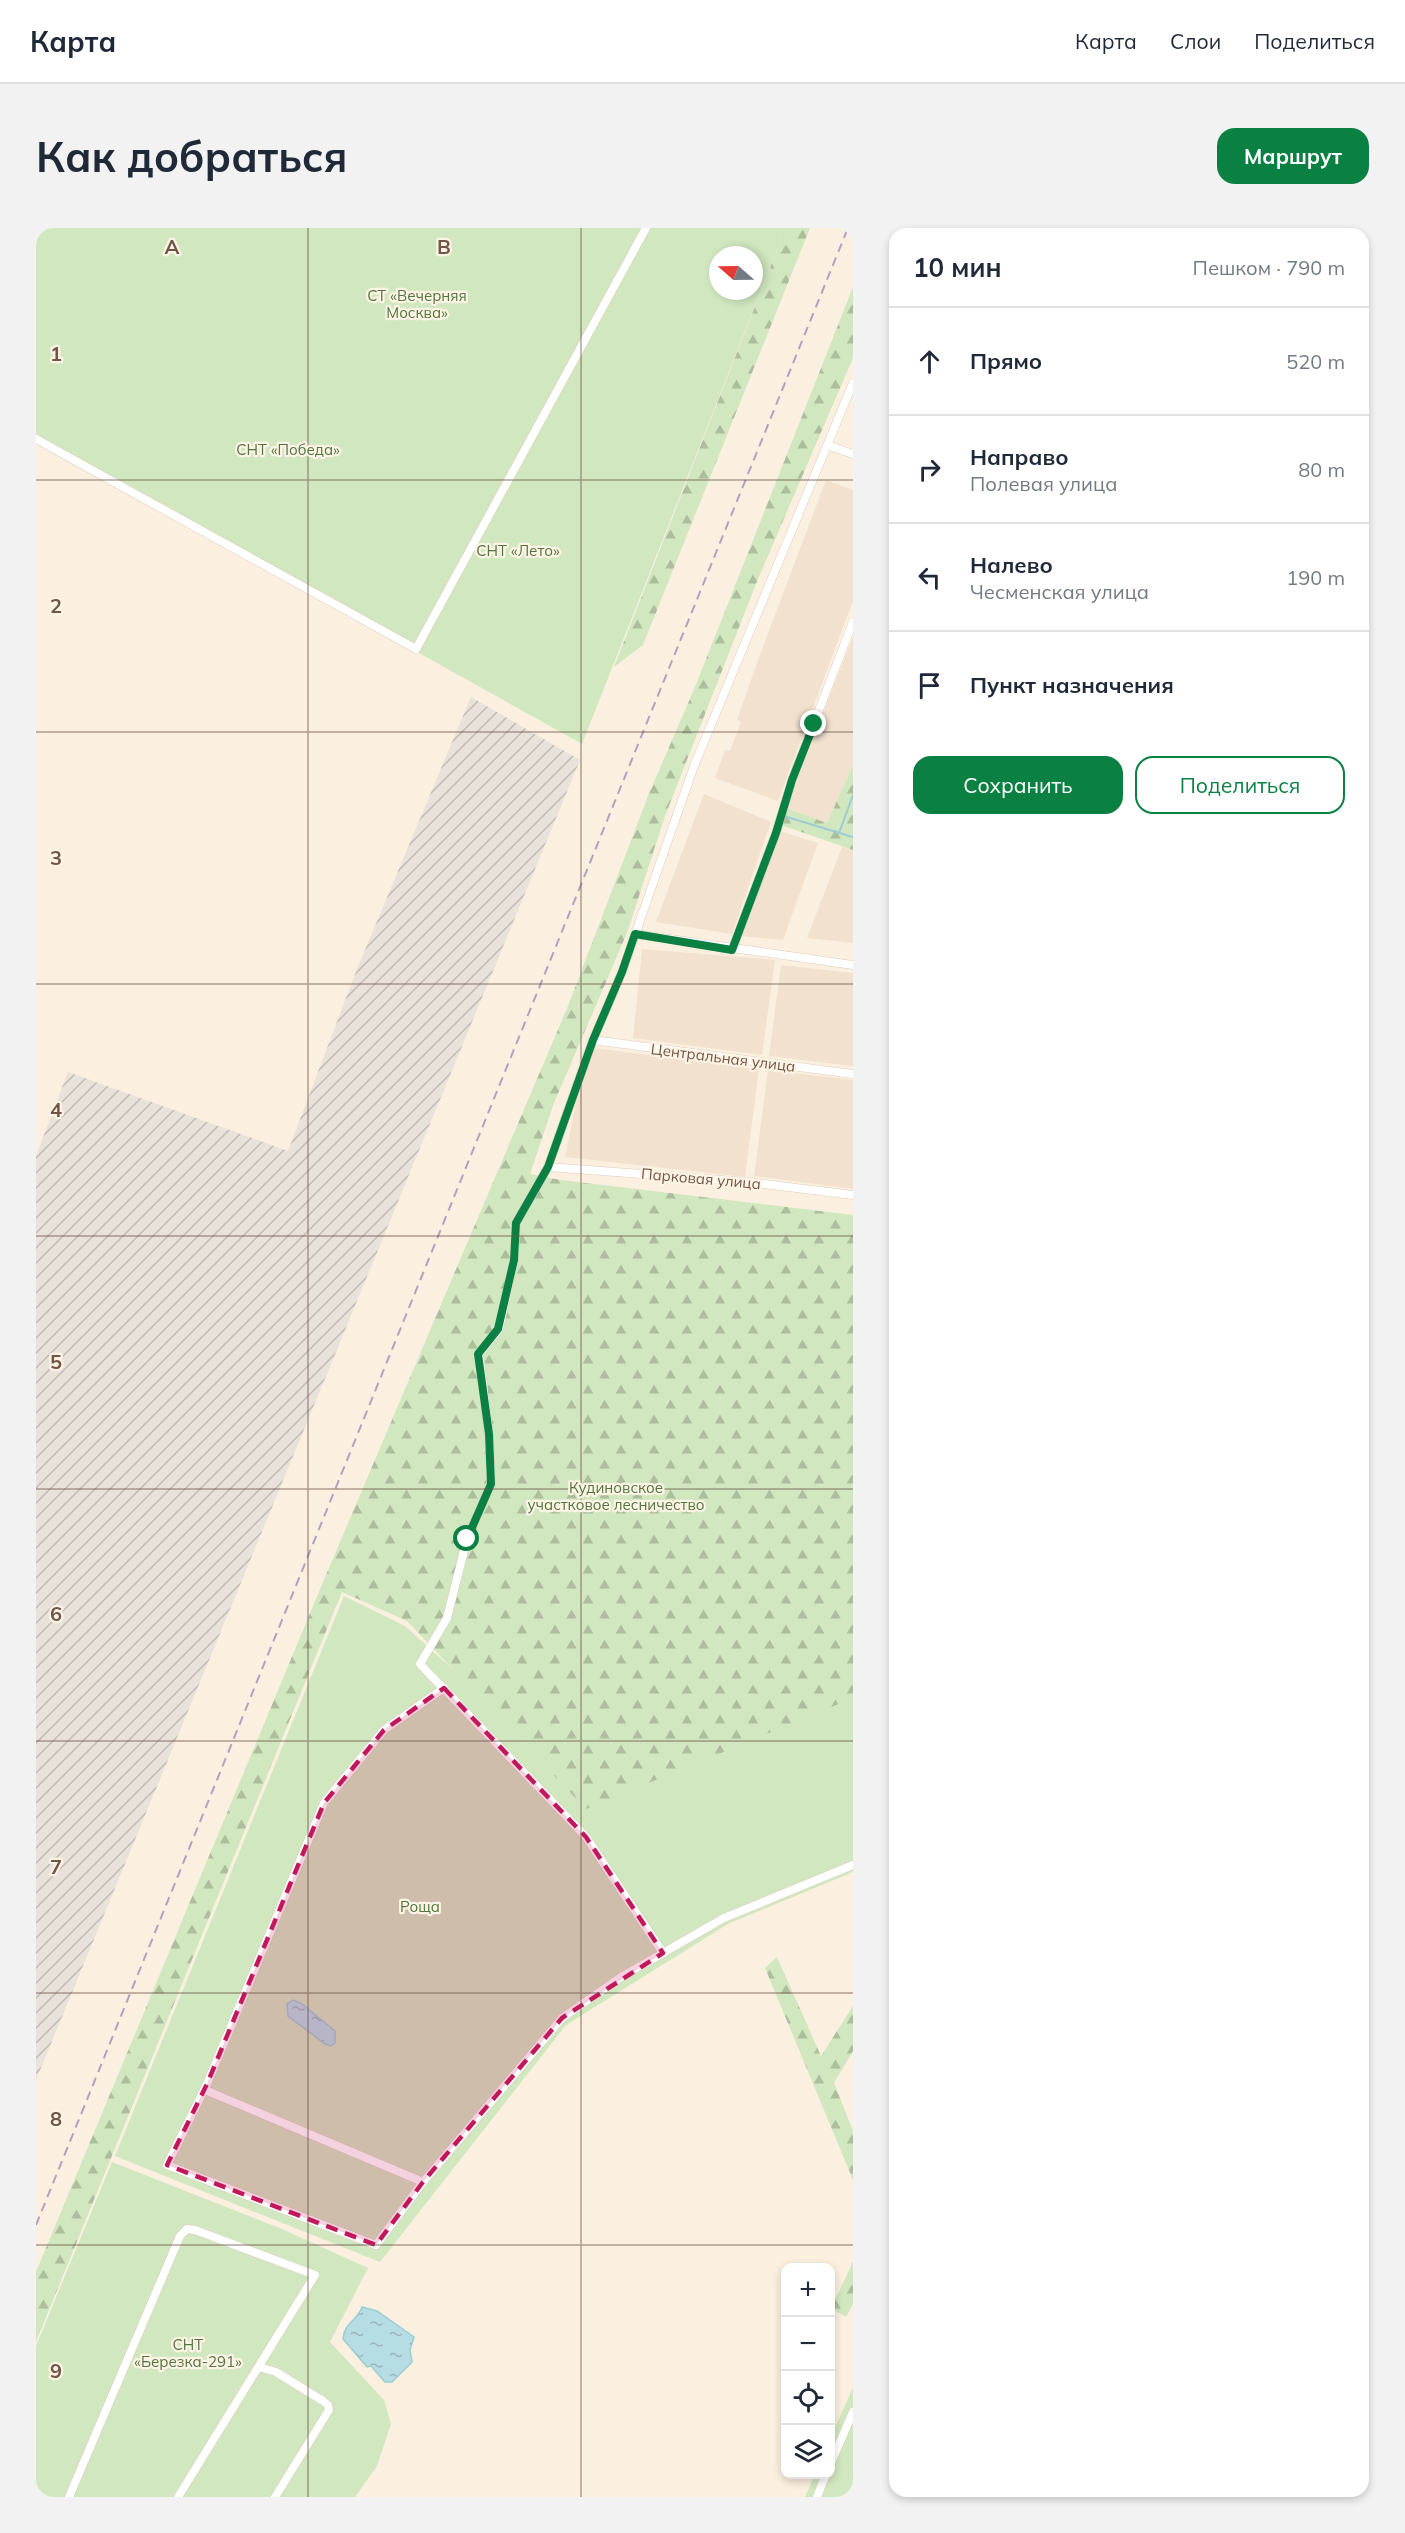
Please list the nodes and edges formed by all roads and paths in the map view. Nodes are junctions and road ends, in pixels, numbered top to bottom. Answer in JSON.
{"nodes":[{"id":1,"x":646,"y":228,"type":"edge"},
{"id":2,"x":853,"y":382,"type":"edge"},
{"id":3,"x":36,"y":439,"type":"edge"},
{"id":4,"x":827,"y":445,"type":"junction"},
{"id":5,"x":853,"y":454,"type":"edge"},
{"id":6,"x":853,"y":622,"type":"edge"},
{"id":7,"x":635,"y":934,"type":"junction"},
{"id":8,"x":732,"y":950,"type":"junction"},
{"id":9,"x":853,"y":966,"type":"edge"},
{"id":10,"x":593,"y":1040,"type":"junction"},
{"id":11,"x":853,"y":1074,"type":"edge"},
{"id":12,"x":548,"y":1167,"type":"junction"},
{"id":13,"x":853,"y":1195,"type":"edge"},
{"id":14,"x":444,"y":1688,"type":"junction"},
{"id":15,"x":853,"y":1865,"type":"edge"},
{"id":16,"x":663,"y":1953,"type":"junction"},
{"id":17,"x":205,"y":2090,"type":"junction"},
{"id":18,"x":423,"y":2182,"type":"junction"},
{"id":19,"x":259,"y":2367,"type":"junction"},
{"id":20,"x":853,"y":2412,"type":"edge"},
{"id":21,"x":835,"y":2455,"type":"edge"},
{"id":22,"x":824,"y":2479,"type":"edge"},
{"id":23,"x":69,"y":2497,"type":"edge"},
{"id":24,"x":178,"y":2497,"type":"edge"},
{"id":25,"x":275,"y":2497,"type":"edge"},
{"id":26,"x":817,"y":2497,"type":"edge"}],
"edges":[{"from":1,"to":3,"type":"street"},
{"from":2,"to":4,"type":"street"},
{"from":4,"to":5,"type":"street"},
{"from":4,"to":7,"type":"street"},
{"from":6,"to":8,"type":"street"},
{"from":7,"to":8,"type":"street"},
{"from":7,"to":10,"type":"street"},
{"from":8,"to":9,"type":"street"},
{"from":10,"to":11,"type":"street","name":"Центральная улица"},
{"from":10,"to":12,"type":"street"},
{"from":12,"to":13,"type":"street","name":"Парковая улица"},
{"from":12,"to":14,"type":"street"},
{"from":14,"to":16,"type":"street"},
{"from":14,"to":17,"type":"street"},
{"from":15,"to":16,"type":"street"},
{"from":16,"to":18,"type":"street"},
{"from":17,"to":18,"type":"street"},
{"from":17,"to":18,"type":"street"},
{"from":19,"to":23,"type":"street"},
{"from":19,"to":24,"type":"street"},
{"from":19,"to":25,"type":"street"},
{"from":20,"to":21,"type":"street"},
{"from":22,"to":26,"type":"street"}]}
